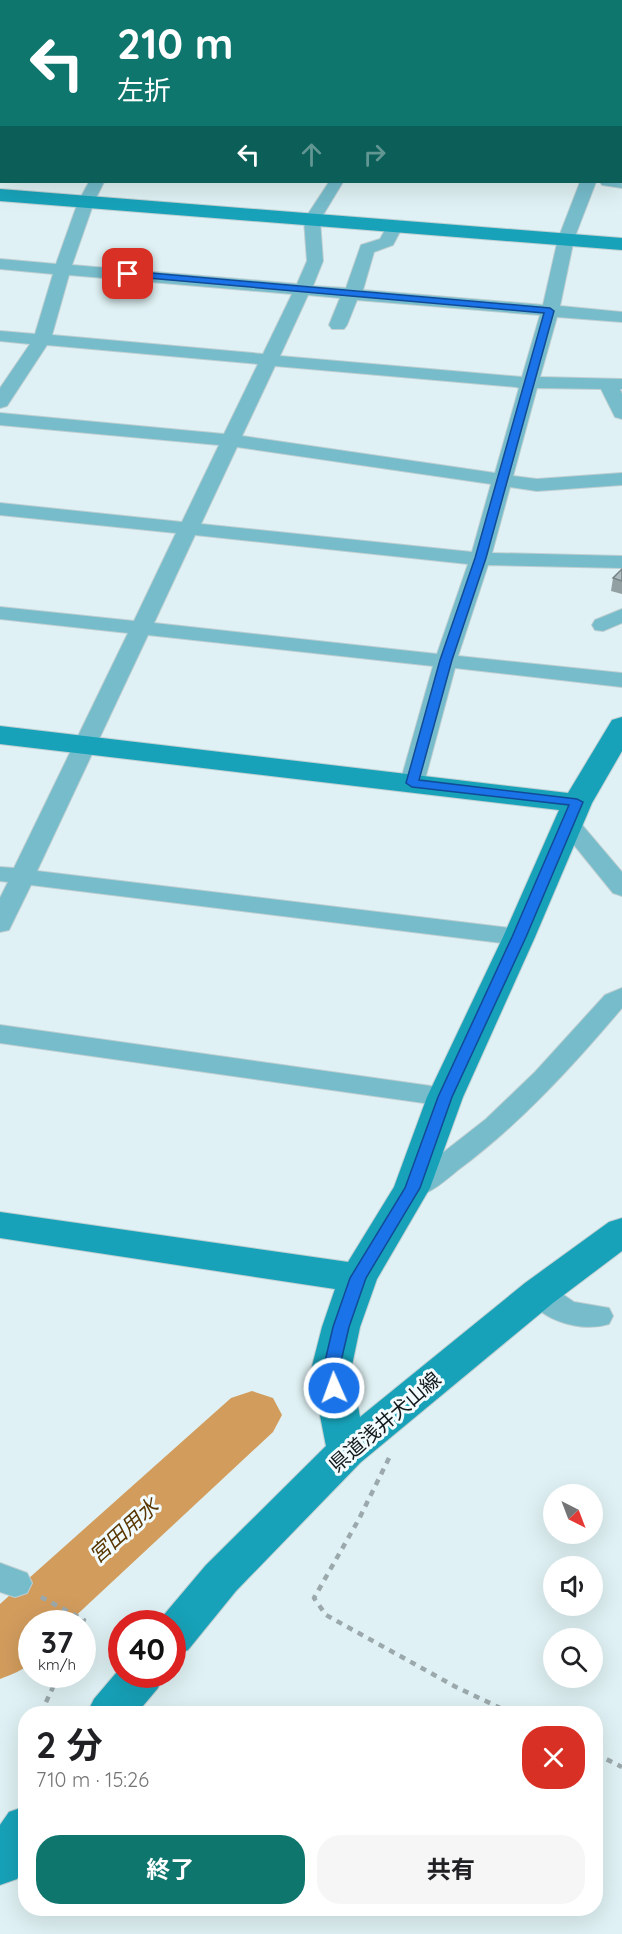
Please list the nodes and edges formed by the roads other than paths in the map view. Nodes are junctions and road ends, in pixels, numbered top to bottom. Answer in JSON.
{"nodes":[{"id":1,"x":96,"y":183,"type":"edge"},
{"id":2,"x":335,"y":183,"type":"edge"},
{"id":3,"x":588,"y":183,"type":"edge"},
{"id":4,"x":0,"y":195,"type":"edge"},
{"id":5,"x":86,"y":202,"type":"junction"},
{"id":6,"x":312,"y":220,"type":"junction"},
{"id":7,"x":395,"y":225,"type":"junction"},
{"id":8,"x":566,"y":239,"type":"junction"},
{"id":9,"x":622,"y":244,"type":"edge"},
{"id":10,"x":0,"y":264,"type":"edge"},
{"id":11,"x":63,"y":268,"type":"junction"},
{"id":12,"x":303,"y":289,"type":"junction"},
{"id":13,"x":351,"y":293,"type":"junction"},
{"id":14,"x":550,"y":311,"type":"junction"},
{"id":15,"x":622,"y":317,"type":"edge"},
{"id":16,"x":338,"y":325,"type":"dead end"},
{"id":17,"x":0,"y":336,"type":"edge"},
{"id":18,"x":42,"y":339,"type":"junction"},
{"id":19,"x":268,"y":360,"type":"junction"},
{"id":20,"x":528,"y":383,"type":"junction"},
{"id":21,"x":615,"y":384,"type":"edge"},
{"id":22,"x":0,"y":402,"type":"edge"},
{"id":23,"x":622,"y":413,"type":"edge"},
{"id":24,"x":0,"y":418,"type":"edge"},
{"id":25,"x":230,"y":440,"type":"junction"},
{"id":26,"x":501,"y":478,"type":"junction"},
{"id":27,"x":622,"y":479,"type":"edge"},
{"id":28,"x":0,"y":509,"type":"edge"},
{"id":29,"x":191,"y":528,"type":"junction"},
{"id":30,"x":480,"y":558,"type":"junction"},
{"id":31,"x":568,"y":561,"type":"junction"},
{"id":32,"x":622,"y":562,"type":"edge"},
{"id":33,"x":579,"y":578,"type":"dead end"},
{"id":34,"x":0,"y":613,"type":"edge"},
{"id":35,"x":622,"y":615,"type":"edge"},
{"id":36,"x":603,"y":625,"type":"dead end"},
{"id":37,"x":141,"y":628,"type":"junction"},
{"id":38,"x":446,"y":660,"type":"junction"},
{"id":39,"x":622,"y":680,"type":"edge"},
{"id":40,"x":622,"y":726,"type":"edge"},
{"id":41,"x":0,"y":735,"type":"edge"},
{"id":42,"x":85,"y":745,"type":"junction"},
{"id":43,"x":412,"y":783,"type":"junction"},
{"id":44,"x":573,"y":813,"type":"junction"},
{"id":45,"x":11,"y":876,"type":"edge"},
{"id":46,"x":622,"y":888,"type":"edge"},
{"id":47,"x":0,"y":924,"type":"edge"},
{"id":48,"x":519,"y":937,"type":"junction"},
{"id":49,"x":622,"y":996,"type":"edge"},
{"id":50,"x":0,"y":1034,"type":"edge"},
{"id":51,"x":445,"y":1097,"type":"junction"},
{"id":52,"x":412,"y":1188,"type":"junction"},
{"id":53,"x":0,"y":1225,"type":"edge"},
{"id":54,"x":622,"y":1232,"type":"edge"},
{"id":55,"x":358,"y":1278,"type":"junction"},
{"id":56,"x":539,"y":1293,"type":"junction"},
{"id":57,"x":598,"y":1316,"type":"dead end"},
{"id":58,"x":347,"y":1451,"type":"junction"},
{"id":59,"x":186,"y":1620,"type":"edge"},
{"id":60,"x":131,"y":1688,"type":"edge"},
{"id":61,"x":116,"y":1706,"type":"edge"},
{"id":62,"x":18,"y":1838,"type":"edge"},
{"id":63,"x":0,"y":1863,"type":"edge"}],
"edges":[{"from":1,"to":5,"type":"street"},
{"from":2,"to":6,"type":"street"},
{"from":3,"to":8,"type":"street"},
{"from":4,"to":5,"type":"street"},
{"from":5,"to":6,"type":"street"},
{"from":5,"to":11,"type":"street"},
{"from":6,"to":7,"type":"street"},
{"from":6,"to":12,"type":"street"},
{"from":7,"to":8,"type":"street"},
{"from":7,"to":13,"type":"street"},
{"from":8,"to":9,"type":"street"},
{"from":8,"to":14,"type":"street"},
{"from":10,"to":11,"type":"street"},
{"from":11,"to":12,"type":"street"},
{"from":11,"to":18,"type":"street"},
{"from":12,"to":13,"type":"street"},
{"from":12,"to":19,"type":"street"},
{"from":13,"to":14,"type":"street"},
{"from":13,"to":16,"type":"street"},
{"from":14,"to":15,"type":"street"},
{"from":14,"to":20,"type":"street"},
{"from":17,"to":18,"type":"street"},
{"from":18,"to":19,"type":"street"},
{"from":18,"to":22,"type":"street"},
{"from":19,"to":20,"type":"street"},
{"from":19,"to":25,"type":"street"},
{"from":20,"to":21,"type":"street"},
{"from":20,"to":26,"type":"street"},
{"from":21,"to":23,"type":"street"},
{"from":24,"to":25,"type":"street"},
{"from":25,"to":26,"type":"street"},
{"from":25,"to":29,"type":"street"},
{"from":26,"to":27,"type":"street"},
{"from":26,"to":30,"type":"street"},
{"from":28,"to":29,"type":"street"},
{"from":29,"to":30,"type":"street"},
{"from":29,"to":37,"type":"street"},
{"from":30,"to":31,"type":"street"},
{"from":30,"to":38,"type":"street"},
{"from":31,"to":32,"type":"street"},
{"from":31,"to":33,"type":"street"},
{"from":34,"to":37,"type":"street"},
{"from":35,"to":36,"type":"street"},
{"from":37,"to":38,"type":"street"},
{"from":37,"to":42,"type":"street"},
{"from":38,"to":39,"type":"street"},
{"from":38,"to":43,"type":"street"},
{"from":40,"to":44,"type":"street"},
{"from":41,"to":42,"type":"street"},
{"from":42,"to":43,"type":"street"},
{"from":42,"to":45,"type":"street"},
{"from":43,"to":44,"type":"street"},
{"from":44,"to":46,"type":"street"},
{"from":44,"to":48,"type":"street"},
{"from":45,"to":47,"type":"street"},
{"from":45,"to":48,"type":"street"},
{"from":48,"to":51,"type":"street"},
{"from":49,"to":52,"type":"street"},
{"from":50,"to":51,"type":"street"},
{"from":51,"to":52,"type":"street"},
{"from":52,"to":55,"type":"street"},
{"from":53,"to":55,"type":"street"},
{"from":54,"to":56,"type":"street","name":"県道浅井犬山線"},
{"from":55,"to":58,"type":"street"},
{"from":56,"to":57,"type":"street"},
{"from":56,"to":58,"type":"street","name":"県道浅井犬山線"},
{"from":58,"to":59,"type":"street","name":"県道浅井犬山線"},
{"from":60,"to":61,"type":"street"},
{"from":62,"to":63,"type":"street"}]}
